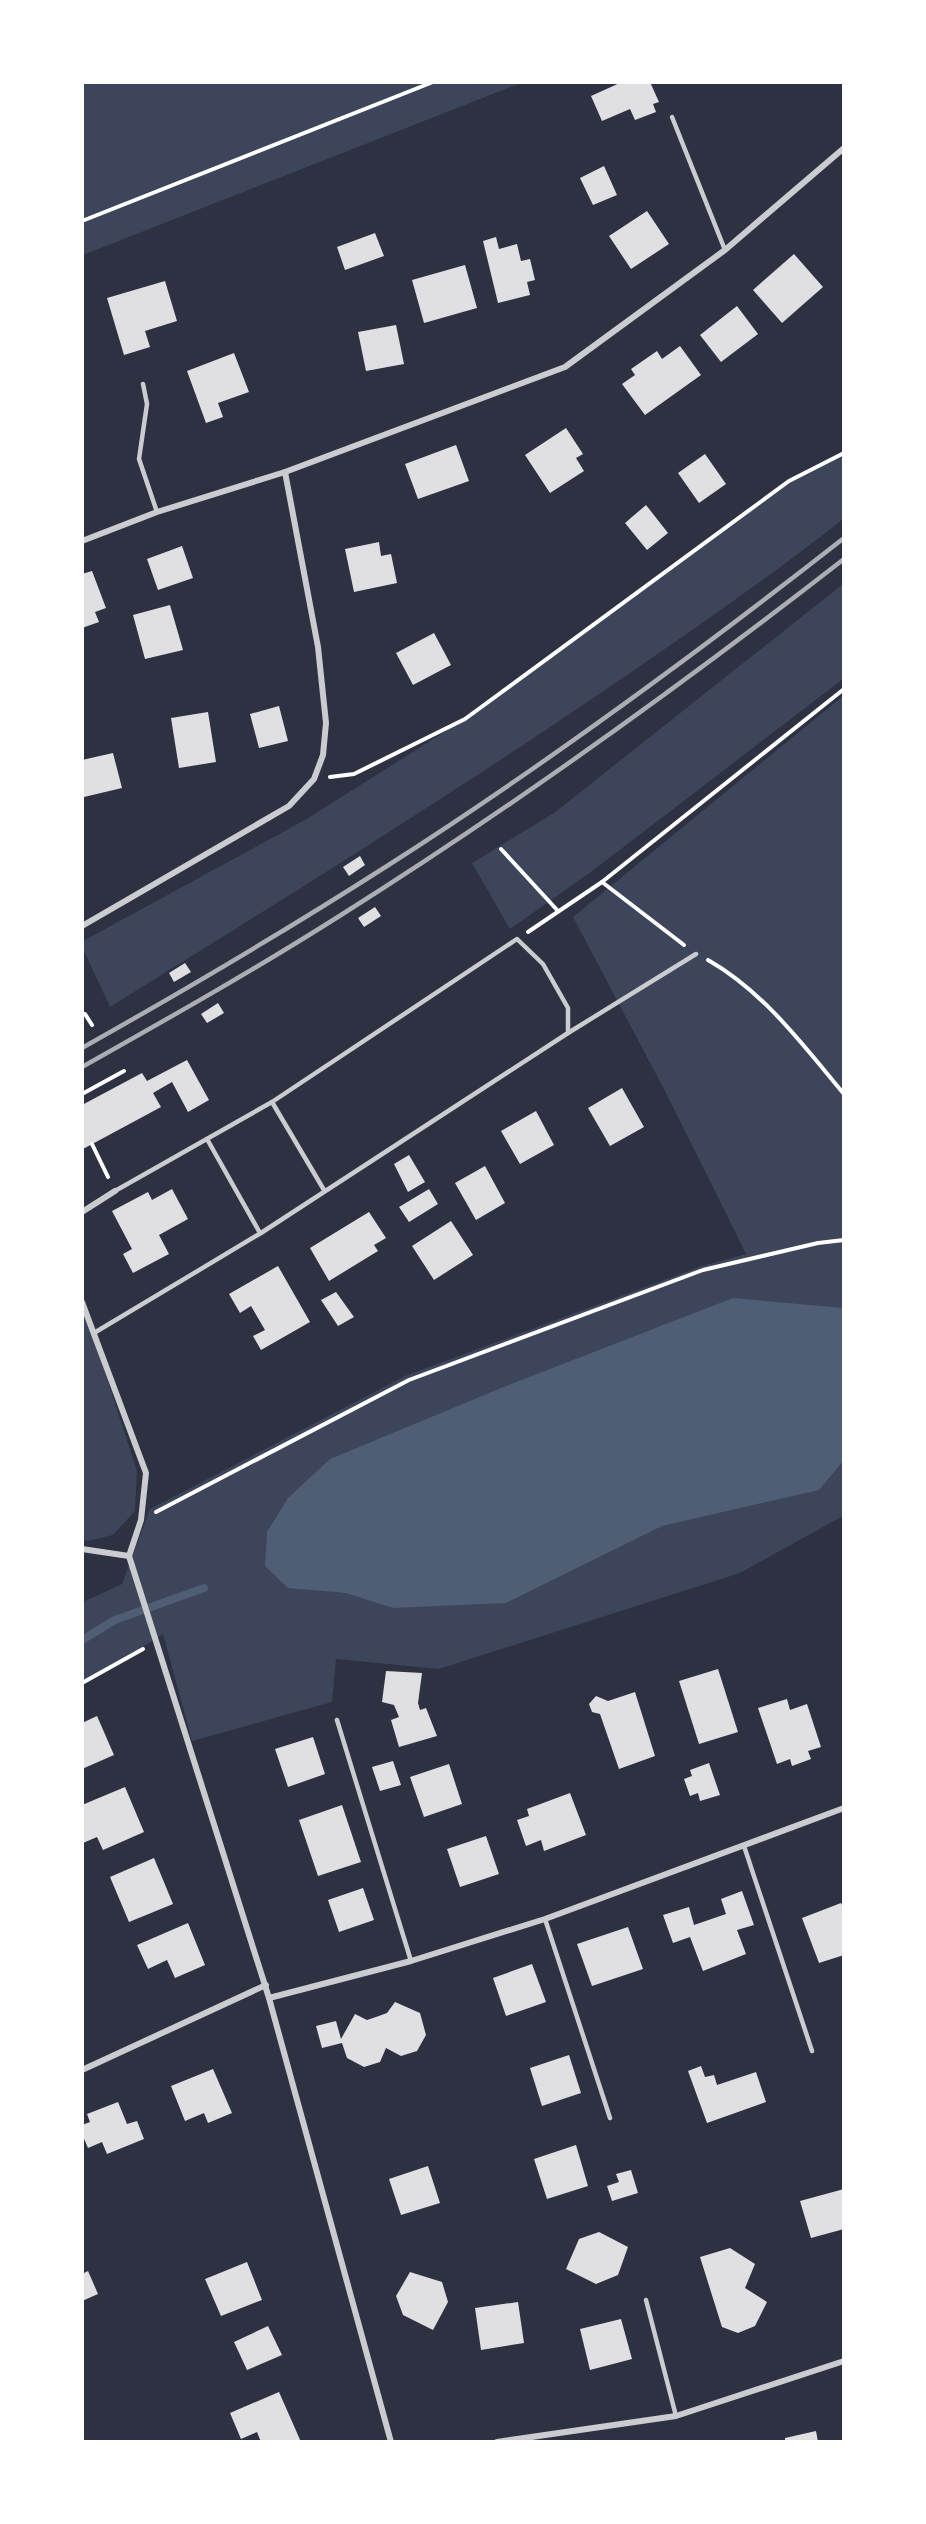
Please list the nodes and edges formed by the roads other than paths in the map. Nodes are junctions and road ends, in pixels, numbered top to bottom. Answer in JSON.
{"nodes":[{"id":1,"x":672,"y":117,"type":"dead end"},
{"id":2,"x":843,"y":148,"type":"edge"},
{"id":3,"x":725,"y":250,"type":"junction"},
{"id":4,"x":143,"y":384,"type":"dead end"},
{"id":5,"x":285,"y":472,"type":"junction"},
{"id":6,"x":158,"y":512,"type":"junction"},
{"id":7,"x":82,"y":541,"type":"edge"},
{"id":8,"x":82,"y":926,"type":"edge"},
{"id":9,"x":696,"y":954,"type":"road end"},
{"id":10,"x":568,"y":1033,"type":"junction"},
{"id":11,"x":272,"y":1102,"type":"junction"},
{"id":12,"x":207,"y":1139,"type":"junction"},
{"id":13,"x":324,"y":1190,"type":"junction"},
{"id":14,"x":115,"y":1191,"type":"joint"},
{"id":15,"x":82,"y":1212,"type":"edge"},
{"id":16,"x":260,"y":1233,"type":"junction"},
{"id":17,"x":82,"y":1302,"type":"edge"},
{"id":18,"x":94,"y":1333,"type":"junction"},
{"id":19,"x":82,"y":1550,"type":"edge"},
{"id":20,"x":129,"y":1556,"type":"junction"},
{"id":21,"x":337,"y":1720,"type":"dead end"},
{"id":22,"x":843,"y":1808,"type":"edge"},
{"id":23,"x":744,"y":1846,"type":"junction"},
{"id":24,"x":545,"y":1919,"type":"junction"},
{"id":25,"x":411,"y":1961,"type":"junction"},
{"id":26,"x":266,"y":1985,"type":"junction"},
{"id":27,"x":270,"y":1998,"type":"junction"},
{"id":28,"x":812,"y":2051,"type":"dead end"},
{"id":29,"x":82,"y":2070,"type":"edge"},
{"id":30,"x":610,"y":2118,"type":"dead end"},
{"id":31,"x":646,"y":2300,"type":"dead end"},
{"id":32,"x":843,"y":2361,"type":"edge"},
{"id":33,"x":676,"y":2416,"type":"junction"},
{"id":34,"x":391,"y":2442,"type":"edge"},
{"id":35,"x":496,"y":2442,"type":"edge"}],
"edges":[{"from":1,"to":3,"type":"lane"},
{"from":2,"to":3,"type":"street"},
{"from":3,"to":5,"type":"street"},
{"from":4,"to":6,"type":"lane"},
{"from":5,"to":6,"type":"street"},
{"from":5,"to":8,"type":"street"},
{"from":6,"to":7,"type":"street"},
{"from":9,"to":10,"type":"lane"},
{"from":10,"to":11,"type":"lane"},
{"from":10,"to":13,"type":"lane"},
{"from":11,"to":12,"type":"lane"},
{"from":11,"to":13,"type":"lane"},
{"from":12,"to":14,"type":"lane"},
{"from":12,"to":16,"type":"lane"},
{"from":13,"to":16,"type":"lane"},
{"from":14,"to":15,"type":"street"},
{"from":16,"to":18,"type":"lane"},
{"from":17,"to":18,"type":"street"},
{"from":18,"to":20,"type":"street"},
{"from":19,"to":20,"type":"street"},
{"from":20,"to":26,"type":"street"},
{"from":21,"to":25,"type":"lane"},
{"from":22,"to":23,"type":"street"},
{"from":23,"to":24,"type":"street"},
{"from":23,"to":28,"type":"lane"},
{"from":24,"to":25,"type":"street"},
{"from":24,"to":30,"type":"lane"},
{"from":25,"to":27,"type":"street"},
{"from":26,"to":27,"type":"street"},
{"from":26,"to":29,"type":"street"},
{"from":27,"to":34,"type":"street"},
{"from":31,"to":33,"type":"lane"},
{"from":32,"to":33,"type":"street"},
{"from":33,"to":35,"type":"street"}]}
